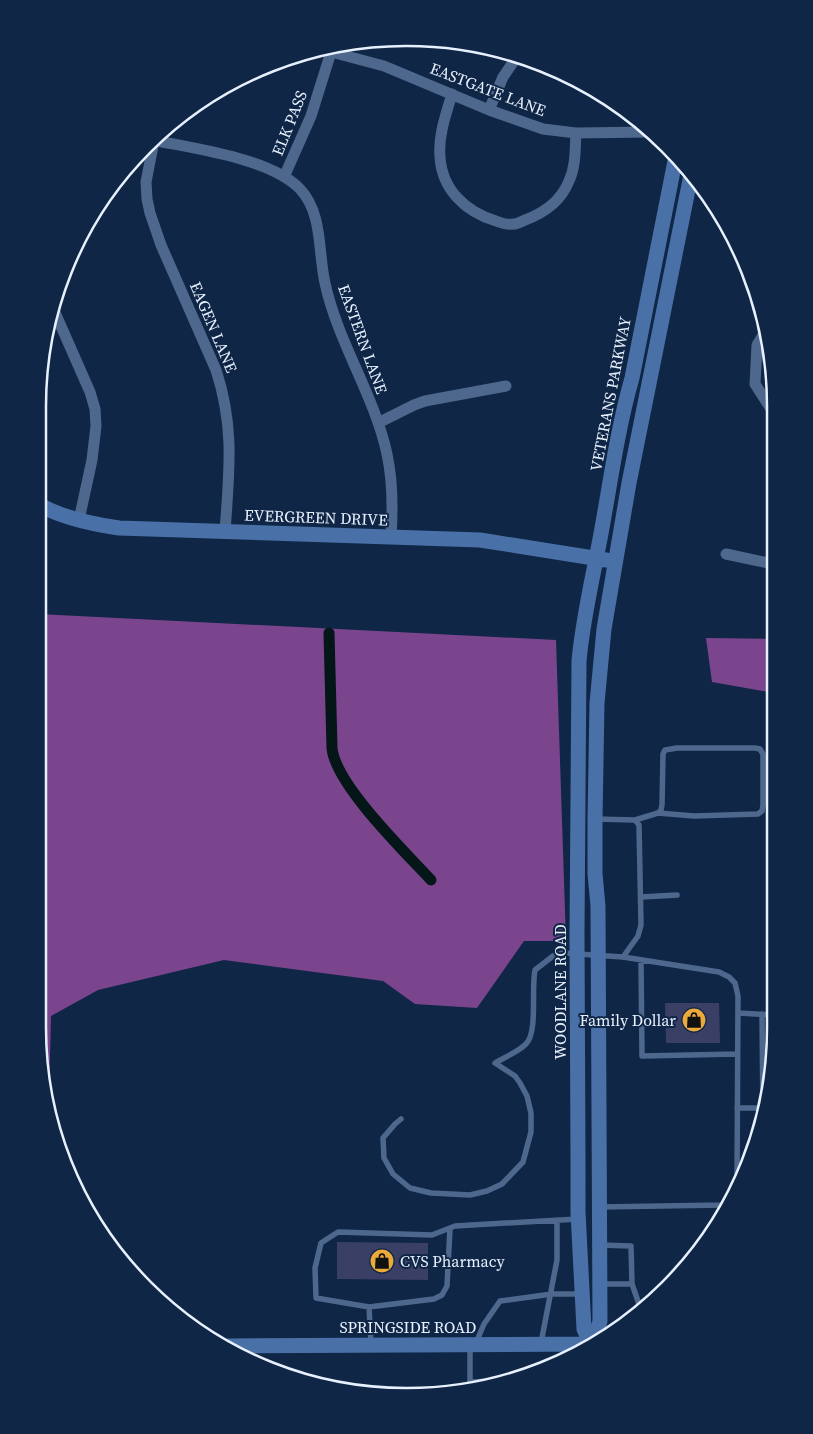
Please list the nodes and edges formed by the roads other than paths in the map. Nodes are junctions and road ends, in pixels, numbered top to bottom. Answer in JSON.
{"nodes":[{"id":1,"x":337,"y":53,"type":"edge"},
{"id":2,"x":325,"y":56,"type":"edge"},
{"id":3,"x":513,"y":63,"type":"edge"},
{"id":4,"x":452,"y":94,"type":"junction"},
{"id":5,"x":489,"y":110,"type":"junction"},
{"id":6,"x":639,"y":132,"type":"edge"},
{"id":7,"x":576,"y":133,"type":"junction"},
{"id":8,"x":163,"y":142,"type":"edge"},
{"id":9,"x":152,"y":152,"type":"edge"},
{"id":10,"x":674,"y":166,"type":"edge"},
{"id":11,"x":284,"y":177,"type":"junction"},
{"id":12,"x":689,"y":184,"type":"edge"},
{"id":13,"x":58,"y":318,"type":"edge"},
{"id":14,"x":761,"y":339,"type":"edge"},
{"id":15,"x":506,"y":386,"type":"dead end"},
{"id":16,"x":767,"y":403,"type":"edge"},
{"id":17,"x":378,"y":423,"type":"junction"},
{"id":18,"x":46,"y":507,"type":"edge"},
{"id":19,"x":79,"y":520,"type":"junction"},
{"id":20,"x":225,"y":532,"type":"junction"},
{"id":21,"x":391,"y":537,"type":"junction"},
{"id":22,"x":726,"y":554,"type":"dead end"},
{"id":23,"x":596,"y":559,"type":"junction"},
{"id":24,"x":614,"y":562,"type":"junction"},
{"id":25,"x":767,"y":563,"type":"edge"},
{"id":26,"x":581,"y":640,"type":"joint"},
{"id":27,"x":658,"y":813,"type":"junction"},
{"id":28,"x":595,"y":819,"type":"junction"},
{"id":29,"x":635,"y":820,"type":"junction"},
{"id":30,"x":677,"y":895,"type":"dead end"},
{"id":31,"x":641,"y":897,"type":"junction"},
{"id":32,"x":577,"y":955,"type":"junction"},
{"id":33,"x":597,"y":955,"type":"junction"},
{"id":34,"x":623,"y":957,"type":"junction"},
{"id":35,"x":641,"y":960,"type":"junction"},
{"id":36,"x":738,"y":1013,"type":"junction"},
{"id":37,"x":762,"y":1014,"type":"junction"},
{"id":38,"x":767,"y":1014,"type":"edge"},
{"id":39,"x":738,"y":1054,"type":"junction"},
{"id":40,"x":763,"y":1079,"type":"edge"},
{"id":41,"x":737,"y":1108,"type":"junction"},
{"id":42,"x":757,"y":1108,"type":"edge"},
{"id":43,"x":401,"y":1119,"type":"dead end"},
{"id":44,"x":737,"y":1170,"type":"edge"},
{"id":45,"x":720,"y":1205,"type":"edge"},
{"id":46,"x":599,"y":1207,"type":"junction"},
{"id":47,"x":578,"y":1219,"type":"junction"},
{"id":48,"x":557,"y":1221,"type":"junction"},
{"id":49,"x":450,"y":1228,"type":"junction"},
{"id":50,"x":599,"y":1245,"type":"junction"},
{"id":51,"x":599,"y":1284,"type":"junction"},
{"id":52,"x":632,"y":1284,"type":"junction"},
{"id":53,"x":552,"y":1294,"type":"junction"},
{"id":54,"x":583,"y":1294,"type":"junction"},
{"id":55,"x":638,"y":1303,"type":"edge"},
{"id":56,"x":369,"y":1307,"type":"junction"},
{"id":57,"x":596,"y":1334,"type":"edge"},
{"id":58,"x":588,"y":1338,"type":"edge"},
{"id":59,"x":581,"y":1342,"type":"edge"},
{"id":60,"x":541,"y":1344,"type":"junction"},
{"id":61,"x":371,"y":1345,"type":"junction"},
{"id":62,"x":472,"y":1345,"type":"junction"},
{"id":63,"x":238,"y":1346,"type":"edge"},
{"id":64,"x":470,"y":1382,"type":"edge"}],
"edges":[{"from":1,"to":4,"type":"street","name":"EASTGATE LANE"},
{"from":2,"to":11,"type":"street","name":"ELK PASS"},
{"from":3,"to":5,"type":"street"},
{"from":4,"to":5,"type":"street","name":"EASTGATE LANE"},
{"from":4,"to":7,"type":"street"},
{"from":5,"to":7,"type":"street","name":"EASTGATE LANE"},
{"from":6,"to":7,"type":"street","name":"EASTGATE LANE"},
{"from":8,"to":11,"type":"street","name":"EASTERN LANE"},
{"from":9,"to":20,"type":"street","name":"EAGEN LANE"},
{"from":10,"to":23,"type":"main road","name":"VETERANS PARKWAY"},
{"from":11,"to":17,"type":"street","name":"EASTERN LANE"},
{"from":12,"to":24,"type":"main road"},
{"from":13,"to":19,"type":"street"},
{"from":14,"to":16,"type":"street"},
{"from":15,"to":17,"type":"street"},
{"from":17,"to":21,"type":"street","name":"EASTERN LANE"},
{"from":18,"to":19,"type":"main road","name":"EVERGREEN DRIVE"},
{"from":19,"to":20,"type":"main road","name":"EVERGREEN DRIVE"},
{"from":20,"to":21,"type":"main road","name":"EVERGREEN DRIVE"},
{"from":21,"to":23,"type":"main road","name":"EVERGREEN DRIVE"},
{"from":22,"to":25,"type":"street"},
{"from":23,"to":24,"type":"main road","name":"EVERGREEN DRIVE"},
{"from":23,"to":26,"type":"main road","name":"VETERANS PARKWAY"},
{"from":24,"to":28,"type":"main road"},
{"from":26,"to":32,"type":"main road","name":"WOODLANE ROAD"},
{"from":27,"to":27,"type":"lane"},
{"from":27,"to":29,"type":"lane"},
{"from":28,"to":29,"type":"lane"},
{"from":28,"to":33,"type":"main road"},
{"from":29,"to":31,"type":"lane"},
{"from":30,"to":31,"type":"lane"},
{"from":31,"to":34,"type":"lane"},
{"from":32,"to":33,"type":"lane"},
{"from":32,"to":43,"type":"lane"},
{"from":32,"to":47,"type":"main road","name":"WOODLANE ROAD"},
{"from":33,"to":34,"type":"lane"},
{"from":33,"to":46,"type":"main road"},
{"from":34,"to":35,"type":"lane"},
{"from":35,"to":36,"type":"lane"},
{"from":35,"to":39,"type":"lane"},
{"from":36,"to":37,"type":"lane"},
{"from":36,"to":39,"type":"lane"},
{"from":37,"to":38,"type":"lane"},
{"from":37,"to":40,"type":"lane"},
{"from":39,"to":41,"type":"lane"},
{"from":41,"to":42,"type":"lane"},
{"from":41,"to":44,"type":"lane"},
{"from":45,"to":46,"type":"lane"},
{"from":46,"to":50,"type":"main road"},
{"from":47,"to":48,"type":"lane"},
{"from":47,"to":54,"type":"main road","name":"WOODLANE ROAD"},
{"from":48,"to":49,"type":"lane"},
{"from":48,"to":53,"type":"lane"},
{"from":49,"to":56,"type":"lane"},
{"from":49,"to":56,"type":"lane"},
{"from":50,"to":51,"type":"main road"},
{"from":50,"to":52,"type":"lane"},
{"from":51,"to":52,"type":"lane"},
{"from":51,"to":57,"type":"main road"},
{"from":52,"to":55,"type":"lane"},
{"from":53,"to":54,"type":"lane"},
{"from":53,"to":60,"type":"lane"},
{"from":53,"to":62,"type":"lane"},
{"from":54,"to":58,"type":"main road","name":"WOODLANE ROAD"},
{"from":56,"to":61,"type":"lane"},
{"from":59,"to":60,"type":"main road","name":"SPRINGSIDE ROAD"},
{"from":60,"to":62,"type":"main road","name":"SPRINGSIDE ROAD"},
{"from":61,"to":62,"type":"main road","name":"SPRINGSIDE ROAD"},
{"from":61,"to":63,"type":"main road","name":"SPRINGSIDE ROAD"},
{"from":62,"to":64,"type":"lane"}]}
